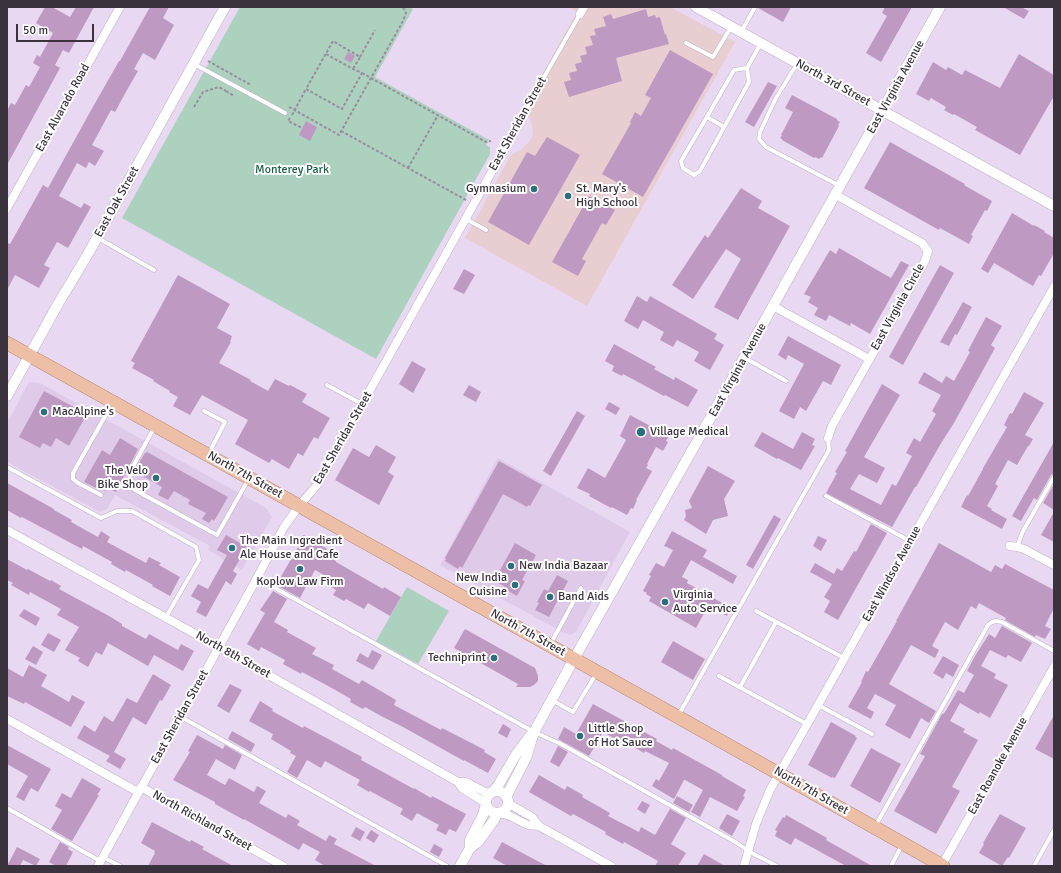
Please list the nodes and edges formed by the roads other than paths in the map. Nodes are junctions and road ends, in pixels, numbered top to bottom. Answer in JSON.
{"nodes":[{"id":1,"x":120,"y":7,"type":"edge"},
{"id":2,"x":225,"y":7,"type":"edge"},
{"id":3,"x":696,"y":7,"type":"edge"},
{"id":4,"x":755,"y":7,"type":"edge"},
{"id":5,"x":940,"y":7,"type":"edge"},
{"id":6,"x":582,"y":10,"type":"edge"},
{"id":7,"x":731,"y":26,"type":"junction"},
{"id":8,"x":741,"y":32,"type":"junction"},
{"id":9,"x":686,"y":42,"type":"dead end"},
{"id":10,"x":761,"y":43,"type":"junction"},
{"id":11,"x":797,"y":63,"type":"junction"},
{"id":12,"x":194,"y":64,"type":"junction"},
{"id":13,"x":747,"y":68,"type":"junction"},
{"id":14,"x":527,"y":107,"type":"joint"},
{"id":15,"x":883,"y":110,"type":"junction"},
{"id":16,"x":285,"y":113,"type":"dead end"},
{"id":17,"x":707,"y":117,"type":"junction"},
{"id":18,"x":724,"y":127,"type":"junction"},
{"id":19,"x":838,"y":190,"type":"junction"},
{"id":20,"x":1054,"y":206,"type":"edge"},
{"id":21,"x":7,"y":208,"type":"edge"},
{"id":22,"x":466,"y":219,"type":"junction"},
{"id":23,"x":486,"y":230,"type":"dead end"},
{"id":24,"x":97,"y":238,"type":"junction"},
{"id":25,"x":154,"y":270,"type":"dead end"},
{"id":26,"x":1054,"y":287,"type":"edge"},
{"id":27,"x":773,"y":306,"type":"junction"},
{"id":28,"x":7,"y":343,"type":"edge"},
{"id":29,"x":30,"y":355,"type":"junction"},
{"id":30,"x":744,"y":358,"type":"junction"},
{"id":31,"x":869,"y":359,"type":"junction"},
{"id":32,"x":786,"y":381,"type":"dead end"},
{"id":33,"x":326,"y":385,"type":"dead end"},
{"id":34,"x":7,"y":396,"type":"edge"},
{"id":35,"x":113,"y":402,"type":"junction"},
{"id":36,"x":362,"y":404,"type":"junction"},
{"id":37,"x":204,"y":411,"type":"dead end"},
{"id":38,"x":155,"y":425,"type":"junction"},
{"id":39,"x":828,"y":438,"type":"joint"},
{"id":40,"x":208,"y":455,"type":"junction"},
{"id":41,"x":7,"y":467,"type":"edge"},
{"id":42,"x":1054,"y":477,"type":"edge"},
{"id":43,"x":249,"y":478,"type":"junction"},
{"id":44,"x":101,"y":495,"type":"dead end"},
{"id":45,"x":826,"y":496,"type":"dead end"},
{"id":46,"x":299,"y":506,"type":"junction"},
{"id":47,"x":7,"y":530,"type":"edge"},
{"id":48,"x":910,"y":542,"type":"junction"},
{"id":49,"x":1013,"y":547,"type":"joint"},
{"id":50,"x":1054,"y":565,"type":"edge"},
{"id":51,"x":257,"y":578,"type":"junction"},
{"id":52,"x":582,"y":588,"type":"dead end"},
{"id":53,"x":756,"y":611,"type":"dead end"},
{"id":54,"x":166,"y":618,"type":"junction"},
{"id":55,"x":776,"y":622,"type":"junction"},
{"id":56,"x":549,"y":645,"type":"junction"},
{"id":57,"x":219,"y":647,"type":"junction"},
{"id":58,"x":1054,"y":651,"type":"edge"},
{"id":59,"x":574,"y":659,"type":"junction"},
{"id":60,"x":844,"y":659,"type":"junction"},
{"id":61,"x":1054,"y":667,"type":"edge"},
{"id":62,"x":597,"y":672,"type":"junction"},
{"id":63,"x":719,"y":676,"type":"dead end"},
{"id":64,"x":740,"y":687,"type":"junction"},
{"id":65,"x":552,"y":700,"type":"junction"},
{"id":66,"x":818,"y":705,"type":"junction"},
{"id":67,"x":678,"y":716,"type":"junction"},
{"id":68,"x":181,"y":717,"type":"junction"},
{"id":69,"x":7,"y":719,"type":"edge"},
{"id":70,"x":807,"y":724,"type":"junction"},
{"id":71,"x":534,"y":732,"type":"junction"},
{"id":72,"x":872,"y":734,"type":"dead end"},
{"id":73,"x":780,"y":773,"type":"junction"},
{"id":74,"x":458,"y":782,"type":"junction"},
{"id":75,"x":140,"y":790,"type":"junction"},
{"id":76,"x":492,"y":793,"type":"junction"},
{"id":77,"x":507,"y":798,"type":"junction"},
{"id":78,"x":486,"y":803,"type":"junction"},
{"id":79,"x":7,"y":808,"type":"edge"},
{"id":80,"x":498,"y":813,"type":"junction"},
{"id":81,"x":539,"y":826,"type":"junction"},
{"id":82,"x":875,"y":827,"type":"junction"},
{"id":83,"x":1054,"y":830,"type":"edge"},
{"id":84,"x":903,"y":843,"type":"junction"},
{"id":85,"x":470,"y":848,"type":"junction"},
{"id":86,"x":748,"y":851,"type":"junction"},
{"id":87,"x":101,"y":861,"type":"edge"},
{"id":88,"x":120,"y":866,"type":"edge"},
{"id":89,"x":283,"y":866,"type":"edge"},
{"id":90,"x":448,"y":866,"type":"edge"},
{"id":91,"x":460,"y":866,"type":"edge"},
{"id":92,"x":611,"y":866,"type":"edge"},
{"id":93,"x":744,"y":866,"type":"edge"},
{"id":94,"x":777,"y":866,"type":"edge"},
{"id":95,"x":891,"y":866,"type":"edge"},
{"id":96,"x":943,"y":866,"type":"edge"},
{"id":97,"x":1034,"y":866,"type":"edge"}],
"edges":[{"from":1,"to":21,"type":"street","name":"East Alvarado Road"},
{"from":2,"to":12,"type":"street","name":"East Oak Street"},
{"from":3,"to":7,"type":"street","name":"North 3rd Street"},
{"from":4,"to":8,"type":"lane"},
{"from":5,"to":15,"type":"street","name":"East Virginia Avenue"},
{"from":6,"to":14,"type":"lane","name":"East Sheridan Street"},
{"from":7,"to":8,"type":"street","name":"North 3rd Street"},
{"from":7,"to":9,"type":"lane"},
{"from":8,"to":10,"type":"street","name":"North 3rd Street"},
{"from":10,"to":11,"type":"street","name":"North 3rd Street"},
{"from":10,"to":13,"type":"lane"},
{"from":11,"to":15,"type":"street","name":"North 3rd Street"},
{"from":11,"to":19,"type":"lane"},
{"from":12,"to":16,"type":"lane"},
{"from":12,"to":24,"type":"street","name":"East Oak Street"},
{"from":13,"to":17,"type":"lane"},
{"from":13,"to":18,"type":"lane"},
{"from":14,"to":22,"type":"street","name":"East Sheridan Street"},
{"from":15,"to":19,"type":"street","name":"East Virginia Avenue"},
{"from":15,"to":20,"type":"street","name":"North 3rd Street"},
{"from":17,"to":18,"type":"lane"},
{"from":17,"to":18,"type":"lane"},
{"from":19,"to":27,"type":"street","name":"East Virginia Avenue"},
{"from":19,"to":31,"type":"street","name":"East Virginia Circle"},
{"from":22,"to":23,"type":"lane"},
{"from":22,"to":36,"type":"street","name":"East Sheridan Street"},
{"from":24,"to":25,"type":"lane"},
{"from":24,"to":29,"type":"street","name":"East Oak Street"},
{"from":26,"to":48,"type":"street","name":"East Windsor Avenue"},
{"from":27,"to":30,"type":"street","name":"East Virginia Avenue"},
{"from":27,"to":31,"type":"street"},
{"from":28,"to":29,"type":"main road","name":"North 7th Street"},
{"from":29,"to":34,"type":"street","name":"East Oak Street"},
{"from":29,"to":35,"type":"main road","name":"North 7th Street"},
{"from":30,"to":32,"type":"lane"},
{"from":30,"to":59,"type":"street","name":"East Virginia Avenue"},
{"from":31,"to":39,"type":"street","name":"East Virginia Circle"},
{"from":33,"to":36,"type":"lane"},
{"from":35,"to":38,"type":"main road","name":"North 7th Street"},
{"from":35,"to":44,"type":"lane"},
{"from":36,"to":46,"type":"street","name":"East Sheridan Street"},
{"from":37,"to":40,"type":"lane"},
{"from":38,"to":40,"type":"main road","name":"North 7th Street"},
{"from":38,"to":43,"type":"lane"},
{"from":39,"to":67,"type":"lane"},
{"from":40,"to":43,"type":"main road","name":"North 7th Street"},
{"from":41,"to":54,"type":"lane"},
{"from":42,"to":49,"type":"lane"},
{"from":43,"to":46,"type":"main road","name":"North 7th Street"},
{"from":45,"to":48,"type":"lane"},
{"from":46,"to":51,"type":"street","name":"East Sheridan Street"},
{"from":46,"to":56,"type":"main road","name":"North 7th Street"},
{"from":47,"to":54,"type":"street","name":"North 8th Street"},
{"from":48,"to":60,"type":"street","name":"East Windsor Avenue"},
{"from":49,"to":50,"type":"street"},
{"from":51,"to":57,"type":"street","name":"East Sheridan Street"},
{"from":51,"to":71,"type":"lane"},
{"from":52,"to":56,"type":"lane"},
{"from":53,"to":55,"type":"lane"},
{"from":54,"to":57,"type":"street","name":"North 8th Street"},
{"from":55,"to":60,"type":"lane"},
{"from":55,"to":64,"type":"lane"},
{"from":56,"to":59,"type":"main road","name":"North 7th Street"},
{"from":57,"to":68,"type":"street","name":"East Sheridan Street"},
{"from":57,"to":74,"type":"street","name":"North 8th Street"},
{"from":58,"to":82,"type":"lane"},
{"from":59,"to":62,"type":"main road","name":"North 7th Street"},
{"from":59,"to":65,"type":"street","name":"East Virginia Avenue"},
{"from":60,"to":66,"type":"street","name":"East Windsor Avenue"},
{"from":61,"to":96,"type":"street","name":"East Roanoke Avenue"},
{"from":62,"to":65,"type":"lane"},
{"from":62,"to":67,"type":"main road","name":"North 7th Street"},
{"from":63,"to":64,"type":"lane"},
{"from":64,"to":70,"type":"lane"},
{"from":65,"to":71,"type":"street","name":"East Virginia Avenue"},
{"from":66,"to":70,"type":"street","name":"East Windsor Avenue"},
{"from":66,"to":72,"type":"lane"},
{"from":67,"to":73,"type":"main road","name":"North 7th Street"},
{"from":68,"to":75,"type":"street","name":"East Sheridan Street"},
{"from":68,"to":90,"type":"lane"},
{"from":69,"to":75,"type":"street","name":"North Richland Street"},
{"from":70,"to":73,"type":"street","name":"East Windsor Avenue"},
{"from":71,"to":76,"type":"street","name":"East Virginia Avenue"},
{"from":71,"to":77,"type":"street","name":"East Virginia Avenue"},
{"from":71,"to":86,"type":"lane"},
{"from":73,"to":82,"type":"main road","name":"North 7th Street"},
{"from":73,"to":86,"type":"street","name":"East Windsor Avenue"},
{"from":74,"to":76,"type":"street","name":"North 8th Street"},
{"from":74,"to":78,"type":"street","name":"North 8th Street"},
{"from":75,"to":87,"type":"street","name":"East Sheridan Street"},
{"from":75,"to":89,"type":"street","name":"North Richland Street"},
{"from":76,"to":77,"type":"street"},
{"from":76,"to":78,"type":"street"},
{"from":77,"to":80,"type":"street"},
{"from":77,"to":81,"type":"street"},
{"from":78,"to":80,"type":"street"},
{"from":78,"to":85,"type":"street"},
{"from":79,"to":87,"type":"lane"},
{"from":80,"to":81,"type":"street"},
{"from":80,"to":85,"type":"street"},
{"from":81,"to":92,"type":"street"},
{"from":82,"to":84,"type":"main road","name":"North 7th Street"},
{"from":83,"to":97,"type":"lane"},
{"from":84,"to":95,"type":"lane"},
{"from":84,"to":96,"type":"main road","name":"North 7th Street"},
{"from":85,"to":91,"type":"street"},
{"from":86,"to":93,"type":"street","name":"East Windsor Avenue"},
{"from":86,"to":94,"type":"lane"},
{"from":87,"to":88,"type":"lane"}]}
